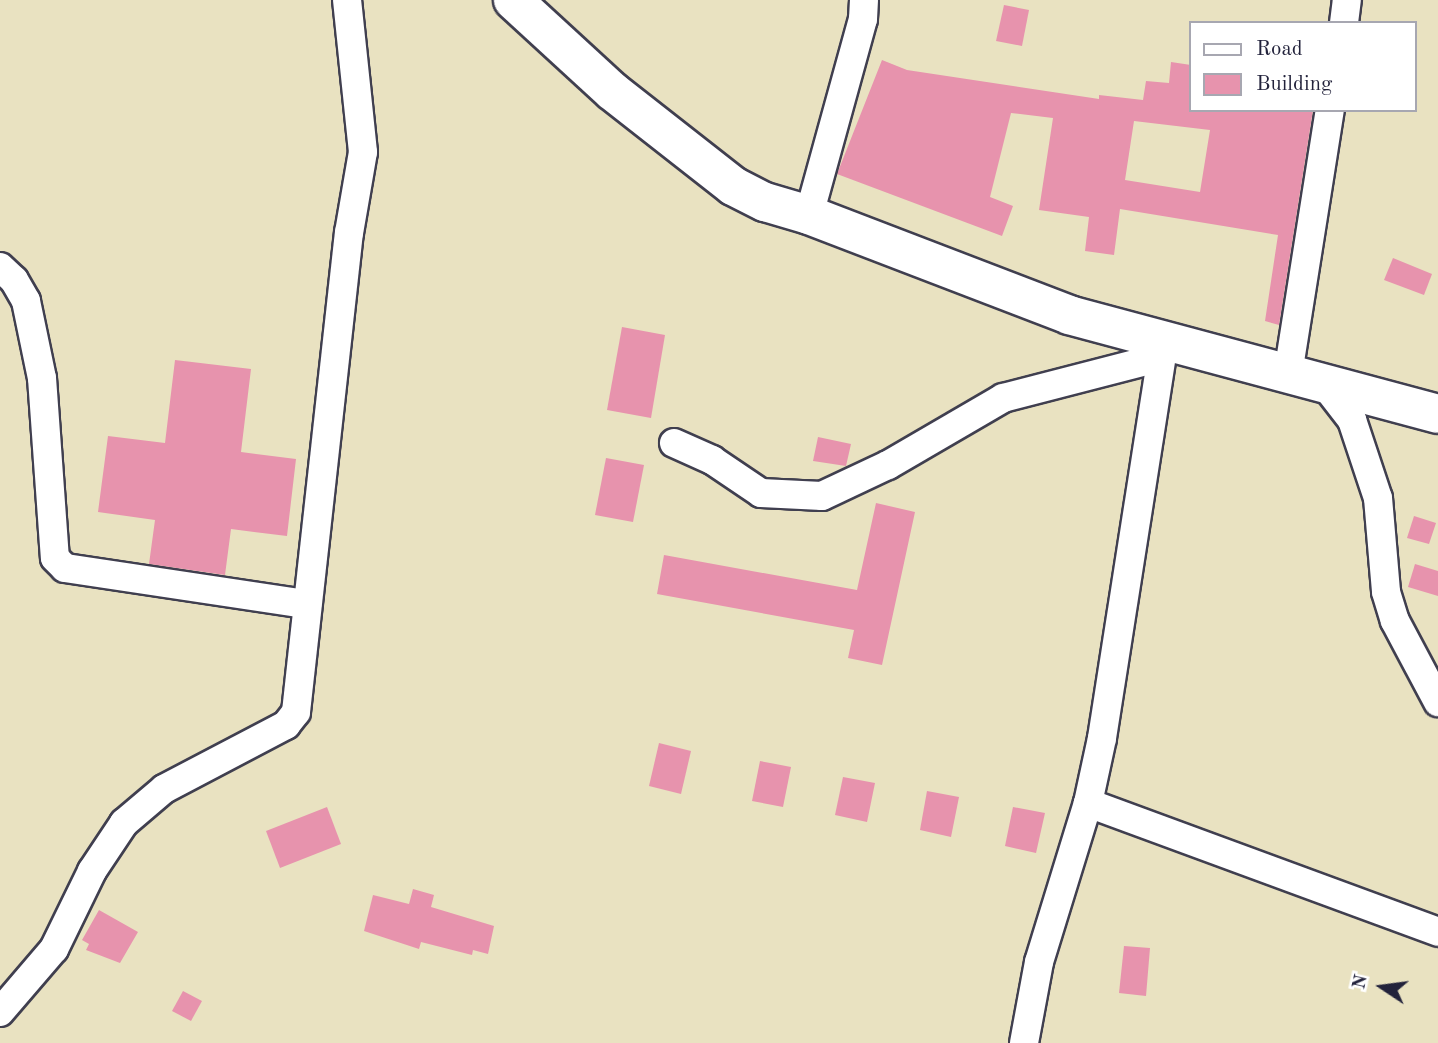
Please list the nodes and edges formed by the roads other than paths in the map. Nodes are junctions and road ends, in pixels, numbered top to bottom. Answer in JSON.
{"nodes":[{"id":1,"x":347,"y":0,"type":"edge"},
{"id":2,"x":513,"y":0,"type":"edge"},
{"id":3,"x":864,"y":0,"type":"edge"},
{"id":4,"x":1347,"y":0,"type":"edge"},
{"id":5,"x":1344,"y":21,"type":"edge"},
{"id":6,"x":1330,"y":112,"type":"edge"},
{"id":7,"x":810,"y":215,"type":"junction"},
{"id":8,"x":0,"y":267,"type":"edge"},
{"id":9,"x":1163,"y":349,"type":"junction"},
{"id":10,"x":1306,"y":379,"type":"junction"},
{"id":11,"x":1438,"y":414,"type":"edge"},
{"id":12,"x":674,"y":443,"type":"dead end"},
{"id":13,"x":307,"y":604,"type":"junction"},
{"id":14,"x":1438,"y":702,"type":"edge"},
{"id":15,"x":1088,"y":803,"type":"junction"},
{"id":16,"x":1438,"y":932,"type":"edge"},
{"id":17,"x":0,"y":1012,"type":"edge"},
{"id":18,"x":1024,"y":1043,"type":"edge"}],
"edges":[{"from":1,"to":13,"type":"street"},
{"from":2,"to":7,"type":"main road"},
{"from":3,"to":7,"type":"street"},
{"from":4,"to":5,"type":"street"},
{"from":6,"to":10,"type":"street"},
{"from":7,"to":9,"type":"main road"},
{"from":8,"to":13,"type":"street"},
{"from":9,"to":10,"type":"main road"},
{"from":9,"to":12,"type":"street"},
{"from":9,"to":15,"type":"street"},
{"from":10,"to":11,"type":"main road"},
{"from":10,"to":14,"type":"street"},
{"from":13,"to":17,"type":"street"},
{"from":15,"to":16,"type":"street"},
{"from":15,"to":18,"type":"street"}]}
